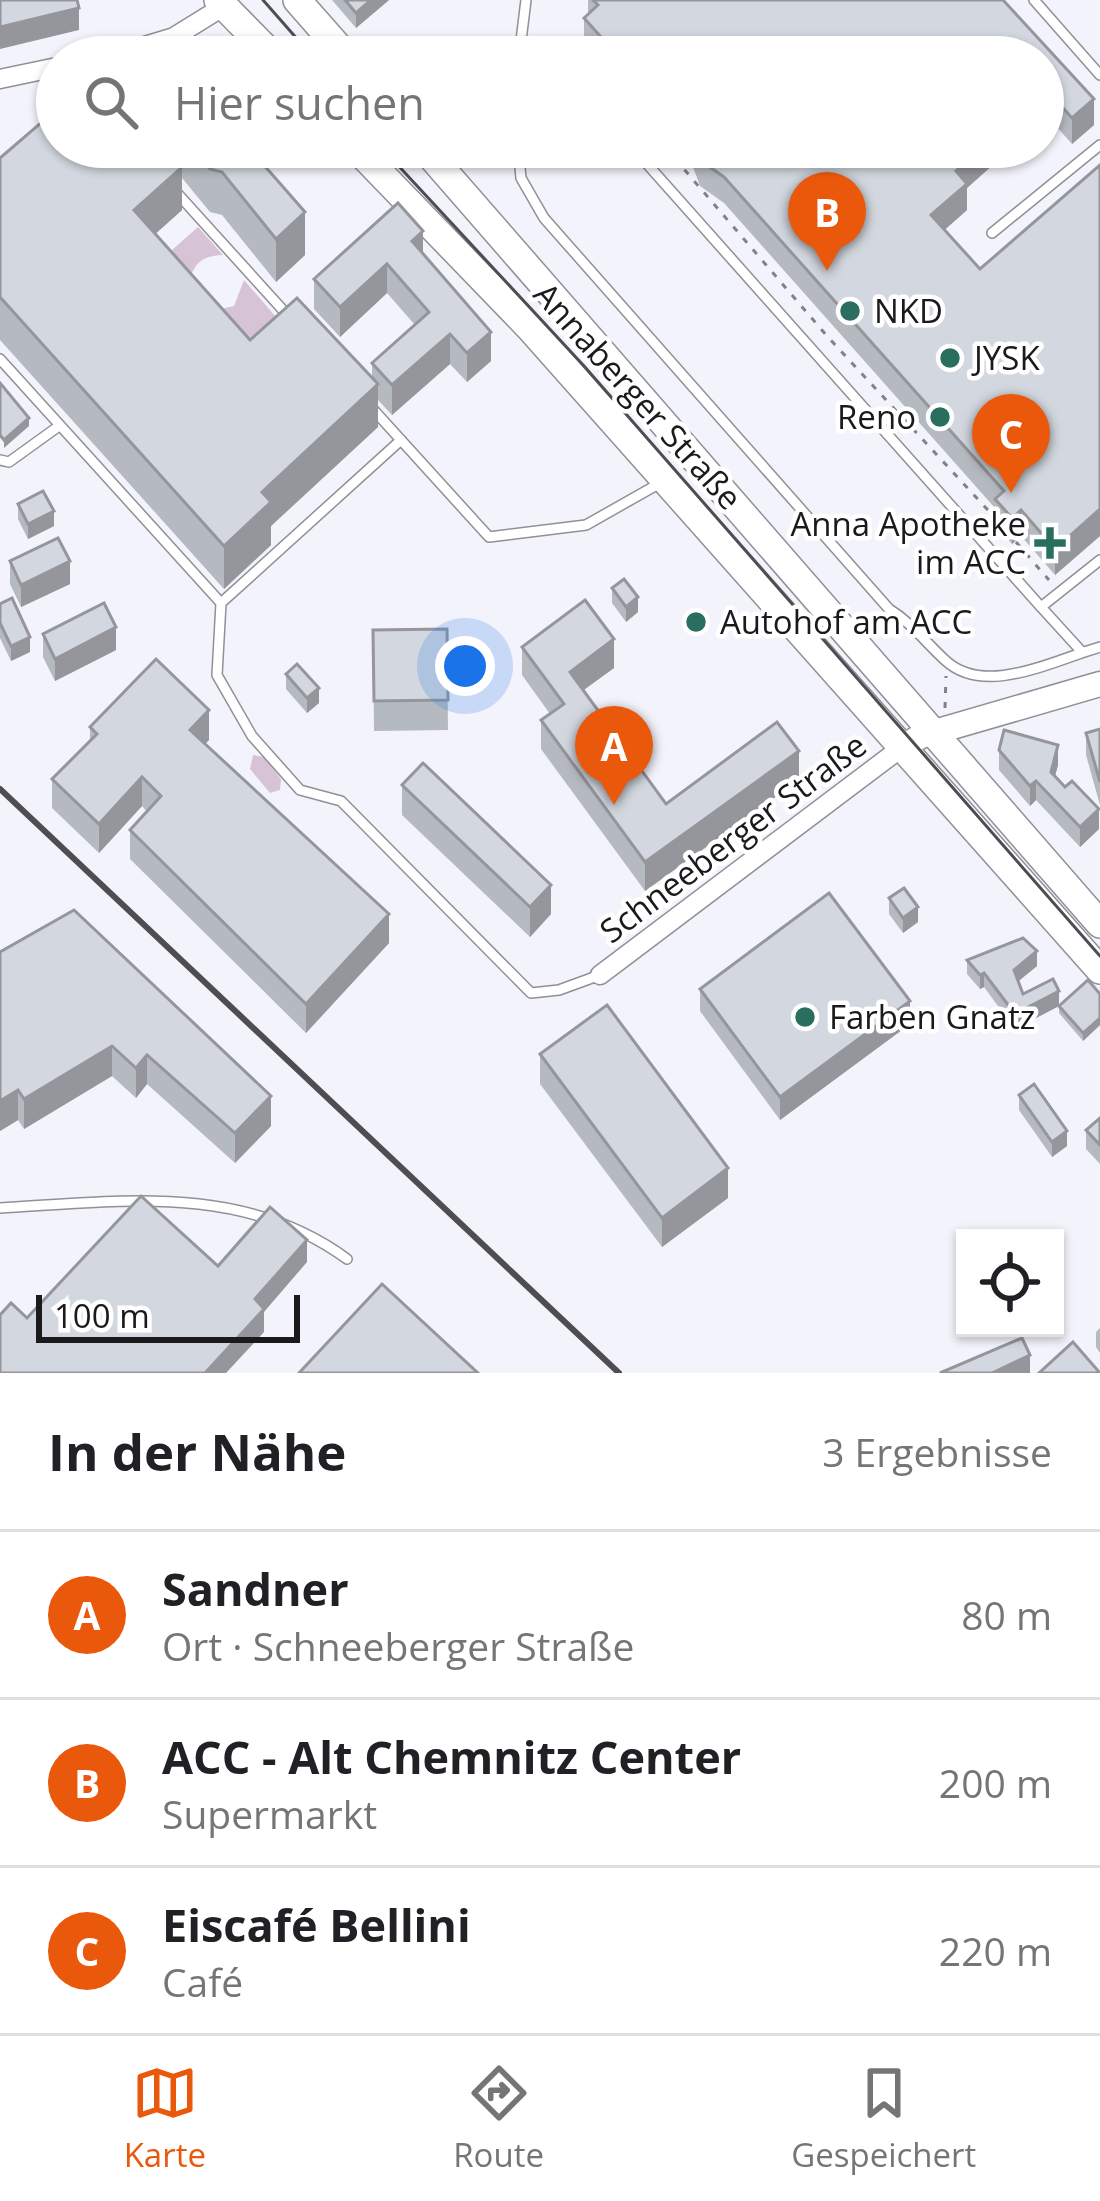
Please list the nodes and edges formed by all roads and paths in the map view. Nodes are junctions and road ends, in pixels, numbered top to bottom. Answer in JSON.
{"nodes":[{"id":1,"x":297,"y":0,"type":"edge"},
{"id":2,"x":526,"y":0,"type":"edge"},
{"id":3,"x":1034,"y":0,"type":"edge"},
{"id":4,"x":224,"y":2,"type":"edge"},
{"id":5,"x":170,"y":36,"type":"edge"},
{"id":6,"x":255,"y":36,"type":"edge"},
{"id":7,"x":329,"y":36,"type":"edge"},
{"id":8,"x":522,"y":36,"type":"edge"},
{"id":9,"x":36,"y":71,"type":"edge"},
{"id":10,"x":1100,"y":75,"type":"edge"},
{"id":11,"x":0,"y":79,"type":"edge"},
{"id":12,"x":1100,"y":145,"type":"edge"},
{"id":13,"x":375,"y":168,"type":"edge"},
{"id":14,"x":441,"y":168,"type":"edge"},
{"id":15,"x":520,"y":168,"type":"edge"},
{"id":16,"x":651,"y":168,"type":"edge"},
{"id":17,"x":684,"y":168,"type":"edge"},
{"id":18,"x":165,"y":178,"type":"edge"},
{"id":19,"x":703,"y":190,"type":"junction"},
{"id":20,"x":689,"y":211,"type":"junction"},
{"id":21,"x":992,"y":233,"type":"dead end"},
{"id":22,"x":756,"y":238,"type":"dead end"},
{"id":23,"x":749,"y":244,"type":"junction"},
{"id":24,"x":295,"y":323,"type":"edge"},
{"id":25,"x":0,"y":359,"type":"edge"},
{"id":26,"x":355,"y":390,"type":"edge"},
{"id":27,"x":59,"y":426,"type":"junction"},
{"id":28,"x":400,"y":440,"type":"junction"},
{"id":29,"x":0,"y":460,"type":"edge"},
{"id":30,"x":666,"y":479,"type":"junction"},
{"id":31,"x":1100,"y":560,"type":"edge"},
{"id":32,"x":1052,"y":584,"type":"dead end"},
{"id":33,"x":221,"y":603,"type":"junction"},
{"id":34,"x":1041,"y":607,"type":"junction"},
{"id":35,"x":1100,"y":647,"type":"edge"},
{"id":36,"x":1082,"y":652,"type":"junction"},
{"id":37,"x":947,"y":662,"type":"junction"},
{"id":38,"x":1100,"y":684,"type":"edge"},
{"id":39,"x":927,"y":736,"type":"junction"},
{"id":40,"x":1100,"y":924,"type":"edge"},
{"id":41,"x":1100,"y":940,"type":"edge"},
{"id":42,"x":1100,"y":970,"type":"edge"},
{"id":43,"x":600,"y":975,"type":"joint"},
{"id":44,"x":0,"y":1208,"type":"edge"},
{"id":45,"x":346,"y":1259,"type":"dead end"}],
"edges":[{"from":1,"to":7,"type":"main road"},
{"from":2,"to":8,"type":"lane"},
{"from":3,"to":10,"type":"lane"},
{"from":4,"to":5,"type":"street"},
{"from":4,"to":6,"type":"main road"},
{"from":9,"to":11,"type":"street"},
{"from":12,"to":21,"type":"lane"},
{"from":13,"to":30,"type":"main road","name":"Annaberger Straße"},
{"from":14,"to":39,"type":"main road","name":"Annaberger Straße"},
{"from":15,"to":37,"type":"lane"},
{"from":16,"to":20,"type":"lane"},
{"from":17,"to":19,"type":"path"},
{"from":18,"to":24,"type":"lane"},
{"from":19,"to":20,"type":"path"},
{"from":19,"to":23,"type":"path"},
{"from":20,"to":34,"type":"lane"},
{"from":22,"to":23,"type":"path"},
{"from":23,"to":32,"type":"path"},
{"from":25,"to":27,"type":"lane"},
{"from":26,"to":28,"type":"lane"},
{"from":27,"to":29,"type":"lane"},
{"from":27,"to":33,"type":"lane"},
{"from":28,"to":30,"type":"lane"},
{"from":28,"to":33,"type":"lane"},
{"from":30,"to":39,"type":"main road","name":"Annaberger Straße"},
{"from":31,"to":34,"type":"lane"},
{"from":33,"to":43,"type":"lane"},
{"from":34,"to":36,"type":"lane"},
{"from":35,"to":36,"type":"lane"},
{"from":36,"to":37,"type":"lane"},
{"from":37,"to":39,"type":"path"},
{"from":38,"to":39,"type":"street"},
{"from":39,"to":40,"type":"main road","name":"Annaberger Straße"},
{"from":39,"to":41,"type":"street"},
{"from":39,"to":42,"type":"main road","name":"Annaberger Straße"},
{"from":39,"to":43,"type":"street","name":"Schneeberger Straße"},
{"from":44,"to":45,"type":"lane"}]}
